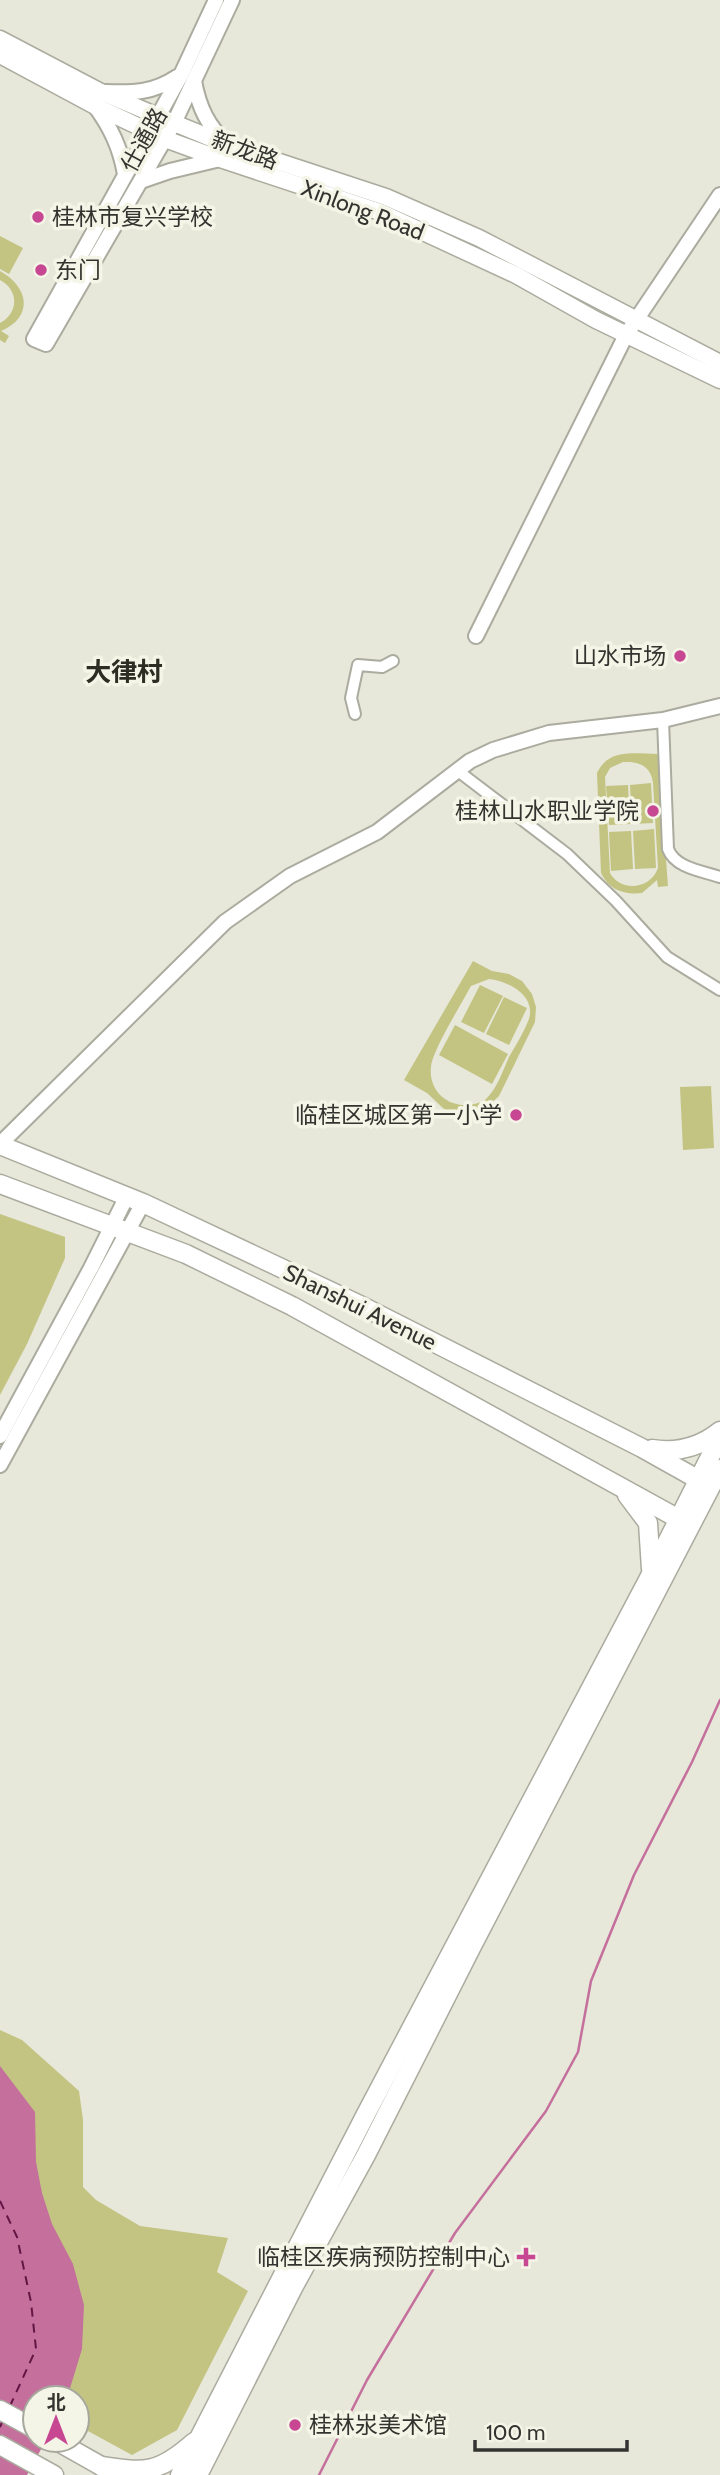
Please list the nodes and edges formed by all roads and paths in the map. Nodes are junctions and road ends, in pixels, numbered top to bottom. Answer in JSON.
{"nodes":[{"id":1,"x":216,"y":0,"type":"edge"},
{"id":2,"x":232,"y":0,"type":"edge"},
{"id":3,"x":0,"y":39,"type":"edge"},
{"id":4,"x":0,"y":55,"type":"edge"},
{"id":5,"x":181,"y":75,"type":"junction"},
{"id":6,"x":194,"y":81,"type":"junction"},
{"id":7,"x":97,"y":99,"type":"junction"},
{"id":8,"x":157,"y":115,"type":"junction"},
{"id":9,"x":174,"y":123,"type":"junction"},
{"id":10,"x":149,"y":131,"type":"junction"},
{"id":11,"x":165,"y":139,"type":"junction"},
{"id":12,"x":224,"y":152,"type":"junction"},
{"id":13,"x":125,"y":174,"type":"junction"},
{"id":14,"x":141,"y":181,"type":"junction"},
{"id":15,"x":720,"y":195,"type":"edge"},
{"id":16,"x":636,"y":320,"type":"junction"},
{"id":17,"x":626,"y":335,"type":"junction"},
{"id":18,"x":720,"y":363,"type":"edge"},
{"id":19,"x":720,"y":380,"type":"edge"},
{"id":20,"x":476,"y":636,"type":"dead end"},
{"id":21,"x":393,"y":661,"type":"dead end"},
{"id":22,"x":720,"y":706,"type":"edge"},
{"id":23,"x":355,"y":714,"type":"dead end"},
{"id":24,"x":663,"y":720,"type":"junction"},
{"id":25,"x":458,"y":771,"type":"junction"},
{"id":26,"x":720,"y":877,"type":"edge"},
{"id":27,"x":720,"y":990,"type":"edge"},
{"id":28,"x":0,"y":1144,"type":"edge"},
{"id":29,"x":0,"y":1184,"type":"edge"},
{"id":30,"x":135,"y":1199,"type":"junction"},
{"id":31,"x":120,"y":1229,"type":"junction"},
{"id":32,"x":720,"y":1431,"type":"edge"},
{"id":33,"x":0,"y":1436,"type":"edge"},
{"id":34,"x":720,"y":1437,"type":"edge"},
{"id":35,"x":642,"y":1448,"type":"junction"},
{"id":36,"x":0,"y":1465,"type":"edge"},
{"id":37,"x":720,"y":1469,"type":"edge"},
{"id":38,"x":705,"y":1483,"type":"junction"},
{"id":39,"x":620,"y":1488,"type":"junction"},
{"id":40,"x":684,"y":1522,"type":"junction"},
{"id":41,"x":651,"y":1573,"type":"junction"},
{"id":42,"x":0,"y":2410,"type":"edge"},
{"id":43,"x":21,"y":2421,"type":"edge"},
{"id":44,"x":206,"y":2443,"type":"junction"},
{"id":45,"x":0,"y":2445,"type":"edge"},
{"id":46,"x":79,"y":2454,"type":"edge"},
{"id":47,"x":100,"y":2466,"type":"junction"},
{"id":48,"x":50,"y":2473,"type":"edge"},
{"id":49,"x":117,"y":2475,"type":"edge"},
{"id":50,"x":180,"y":2475,"type":"edge"},
{"id":51,"x":198,"y":2475,"type":"edge"},
{"id":52,"x":208,"y":2475,"type":"edge"}],
"edges":[{"from":1,"to":5,"type":"street","name":"仕通路"},
{"from":2,"to":6,"type":"street"},
{"from":3,"to":7,"type":"main road","name":"新龙路"},
{"from":4,"to":7,"type":"main road","name":"Xinlong Road"},
{"from":5,"to":7,"type":"street"},
{"from":5,"to":8,"type":"street","name":"仕通路"},
{"from":6,"to":9,"type":"street"},
{"from":6,"to":12,"type":"street"},
{"from":7,"to":8,"type":"main road","name":"新龙路"},
{"from":7,"to":10,"type":"main road","name":"Xinlong Road"},
{"from":7,"to":13,"type":"street"},
{"from":8,"to":9,"type":"main road","name":"新龙路"},
{"from":8,"to":10,"type":"street","name":"仕通路"},
{"from":9,"to":11,"type":"street"},
{"from":9,"to":12,"type":"main road","name":"新龙路"},
{"from":10,"to":11,"type":"main road","name":"Xinlong Road"},
{"from":10,"to":13,"type":"street","name":"仕通路"},
{"from":11,"to":12,"type":"main road","name":"Xinlong Road"},
{"from":11,"to":14,"type":"street"},
{"from":12,"to":14,"type":"street"},
{"from":12,"to":16,"type":"main road","name":"新龙路"},
{"from":12,"to":17,"type":"main road","name":"Xinlong Road"},
{"from":13,"to":14,"type":"street","name":"仕通路"},
{"from":15,"to":16,"type":"street"},
{"from":16,"to":17,"type":"street"},
{"from":16,"to":18,"type":"main road","name":"新龙路"},
{"from":17,"to":19,"type":"main road","name":"Xinlong Road"},
{"from":17,"to":20,"type":"street"},
{"from":21,"to":23,"type":"street"},
{"from":22,"to":24,"type":"street"},
{"from":24,"to":25,"type":"street"},
{"from":24,"to":26,"type":"street"},
{"from":25,"to":27,"type":"street"},
{"from":25,"to":28,"type":"street"},
{"from":28,"to":30,"type":"main road","name":"Shanshui Avenue"},
{"from":29,"to":31,"type":"main road","name":"Shanshui Avenue"},
{"from":30,"to":31,"type":"street"},
{"from":30,"to":35,"type":"main road","name":"Shanshui Avenue"},
{"from":31,"to":33,"type":"street"},
{"from":31,"to":36,"type":"street"},
{"from":31,"to":39,"type":"main road","name":"Shanshui Avenue"},
{"from":32,"to":35,"type":"main road"},
{"from":34,"to":38,"type":"main road"},
{"from":35,"to":38,"type":"main road","name":"Shanshui Avenue"},
{"from":37,"to":38,"type":"main road"},
{"from":38,"to":40,"type":"main road"},
{"from":39,"to":40,"type":"main road","name":"Shanshui Avenue"},
{"from":39,"to":41,"type":"main road"},
{"from":40,"to":41,"type":"main road"},
{"from":40,"to":44,"type":"main road"},
{"from":41,"to":44,"type":"main road"},
{"from":42,"to":43,"type":"main road"},
{"from":44,"to":47,"type":"main road"},
{"from":44,"to":50,"type":"main road"},
{"from":44,"to":51,"type":"main road"},
{"from":44,"to":52,"type":"main road"},
{"from":45,"to":48,"type":"main road"},
{"from":46,"to":47,"type":"main road"},
{"from":47,"to":49,"type":"main road"}]}
